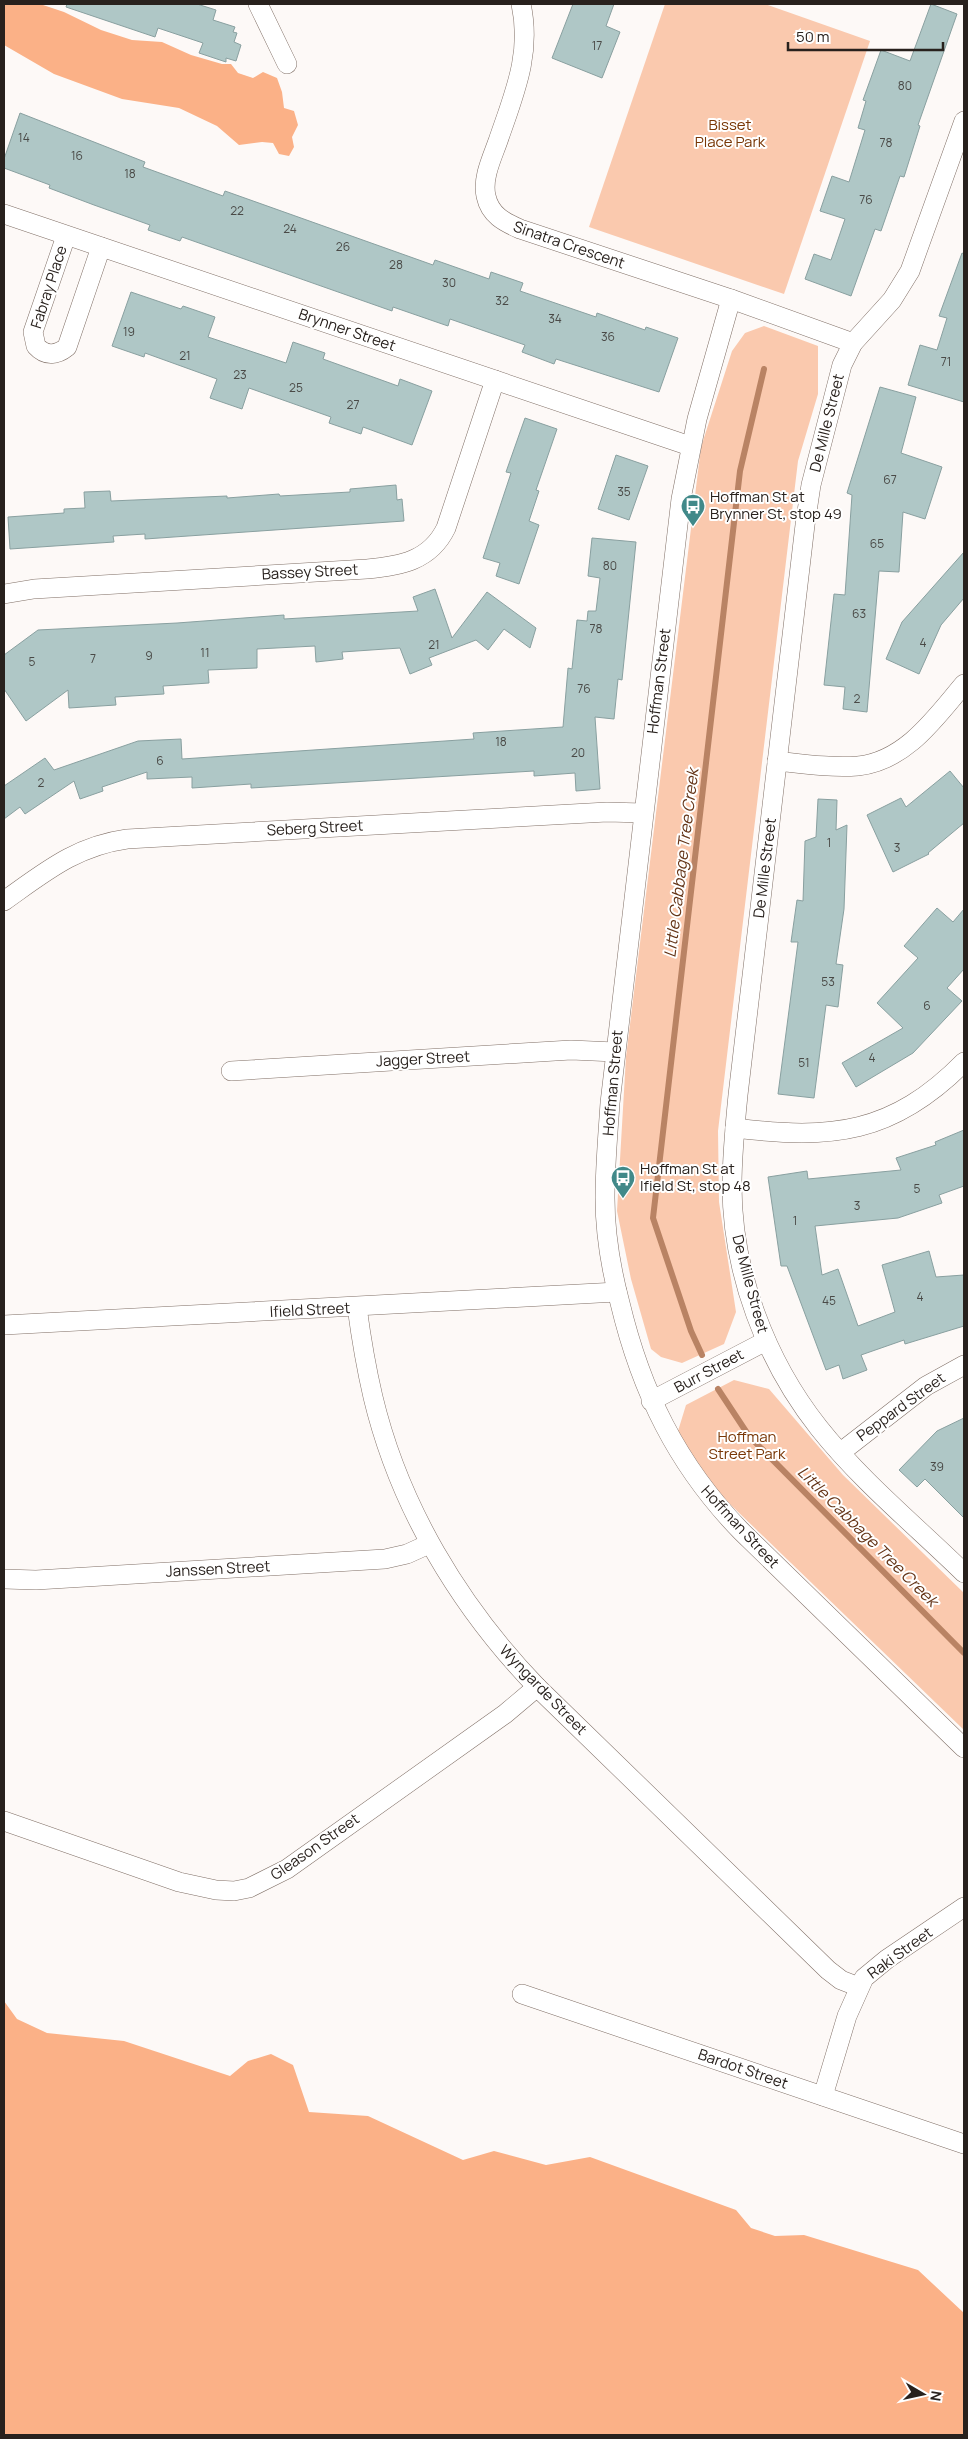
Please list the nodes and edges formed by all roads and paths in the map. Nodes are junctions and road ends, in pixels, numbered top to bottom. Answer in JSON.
{"nodes":[{"id":1,"x":258,"y":4,"type":"edge"},
{"id":2,"x":521,"y":4,"type":"edge"},
{"id":3,"x":286,"y":64,"type":"dead end"},
{"id":4,"x":964,"y":121,"type":"edge"},
{"id":5,"x":4,"y":214,"type":"edge"},
{"id":6,"x":66,"y":236,"type":"junction"},
{"id":7,"x":101,"y":247,"type":"junction"},
{"id":8,"x":731,"y":299,"type":"junction"},
{"id":9,"x":853,"y":343,"type":"junction"},
{"id":10,"x":495,"y":380,"type":"junction"},
{"id":11,"x":690,"y":446,"type":"junction"},
{"id":12,"x":4,"y":594,"type":"edge"},
{"id":13,"x":964,"y":684,"type":"edge"},
{"id":14,"x":777,"y":762,"type":"junction"},
{"id":15,"x":643,"y":813,"type":"junction"},
{"id":16,"x":4,"y":901,"type":"edge"},
{"id":17,"x":615,"y":1052,"type":"junction"},
{"id":18,"x":964,"y":1062,"type":"edge"},
{"id":19,"x":232,"y":1071,"type":"dead end"},
{"id":20,"x":735,"y":1128,"type":"junction"},
{"id":21,"x":617,"y":1292,"type":"junction"},
{"id":22,"x":357,"y":1307,"type":"junction"},
{"id":23,"x":4,"y":1325,"type":"edge"},
{"id":24,"x":766,"y":1341,"type":"junction"},
{"id":25,"x":964,"y":1365,"type":"edge"},
{"id":26,"x":651,"y":1401,"type":"junction"},
{"id":27,"x":840,"y":1452,"type":"junction"},
{"id":28,"x":429,"y":1544,"type":"junction"},
{"id":29,"x":964,"y":1574,"type":"edge"},
{"id":30,"x":4,"y":1579,"type":"edge"},
{"id":31,"x":537,"y":1687,"type":"junction"},
{"id":32,"x":964,"y":1748,"type":"edge"},
{"id":33,"x":4,"y":1821,"type":"edge"},
{"id":34,"x":964,"y":1907,"type":"edge"},
{"id":35,"x":859,"y":1987,"type":"junction"},
{"id":36,"x":522,"y":1994,"type":"dead end"},
{"id":37,"x":822,"y":2096,"type":"junction"},
{"id":38,"x":964,"y":2144,"type":"edge"}],
"edges":[{"from":1,"to":3,"type":"street"},
{"from":2,"to":8,"type":"street","name":"Sinatra Crescent"},
{"from":4,"to":9,"type":"street","name":"De Mille Street"},
{"from":5,"to":6,"type":"street","name":"Brynner Street"},
{"from":6,"to":7,"type":"street","name":"Brynner Street"},
{"from":6,"to":7,"type":"street","name":"Fabray Place"},
{"from":7,"to":10,"type":"street","name":"Brynner Street"},
{"from":8,"to":9,"type":"street","name":"Sinatra Crescent"},
{"from":8,"to":11,"type":"street","name":"Hoffman Street"},
{"from":9,"to":14,"type":"street","name":"De Mille Street"},
{"from":10,"to":11,"type":"street","name":"Brynner Street"},
{"from":10,"to":12,"type":"street","name":"Bassey Street"},
{"from":11,"to":15,"type":"street","name":"Hoffman Street"},
{"from":13,"to":14,"type":"street"},
{"from":14,"to":20,"type":"street","name":"De Mille Street"},
{"from":15,"to":16,"type":"street","name":"Seberg Street"},
{"from":15,"to":17,"type":"street","name":"Hoffman Street"},
{"from":17,"to":19,"type":"street","name":"Jagger Street"},
{"from":17,"to":21,"type":"street","name":"Hoffman Street"},
{"from":18,"to":20,"type":"street"},
{"from":20,"to":24,"type":"street","name":"De Mille Street"},
{"from":21,"to":22,"type":"street","name":"Ifield Street"},
{"from":21,"to":26,"type":"street","name":"Hoffman Street"},
{"from":22,"to":23,"type":"street","name":"Ifield Street"},
{"from":22,"to":28,"type":"street","name":"Wyngarde Street"},
{"from":24,"to":26,"type":"street","name":"Burr Street"},
{"from":24,"to":27,"type":"street","name":"De Mille Street"},
{"from":25,"to":27,"type":"street","name":"Peppard Street"},
{"from":26,"to":32,"type":"street","name":"Hoffman Street"},
{"from":27,"to":29,"type":"street","name":"De Mille Street"},
{"from":28,"to":30,"type":"street","name":"Janssen Street"},
{"from":28,"to":31,"type":"street","name":"Wyngarde Street"},
{"from":31,"to":33,"type":"street","name":"Gleason Street"},
{"from":31,"to":35,"type":"street","name":"Wyngarde Street"},
{"from":34,"to":35,"type":"street","name":"Raki Street"},
{"from":35,"to":37,"type":"street","name":"Raki Street"},
{"from":36,"to":37,"type":"street","name":"Bardot Street"},
{"from":37,"to":38,"type":"street","name":"Bardot Street"}]}
